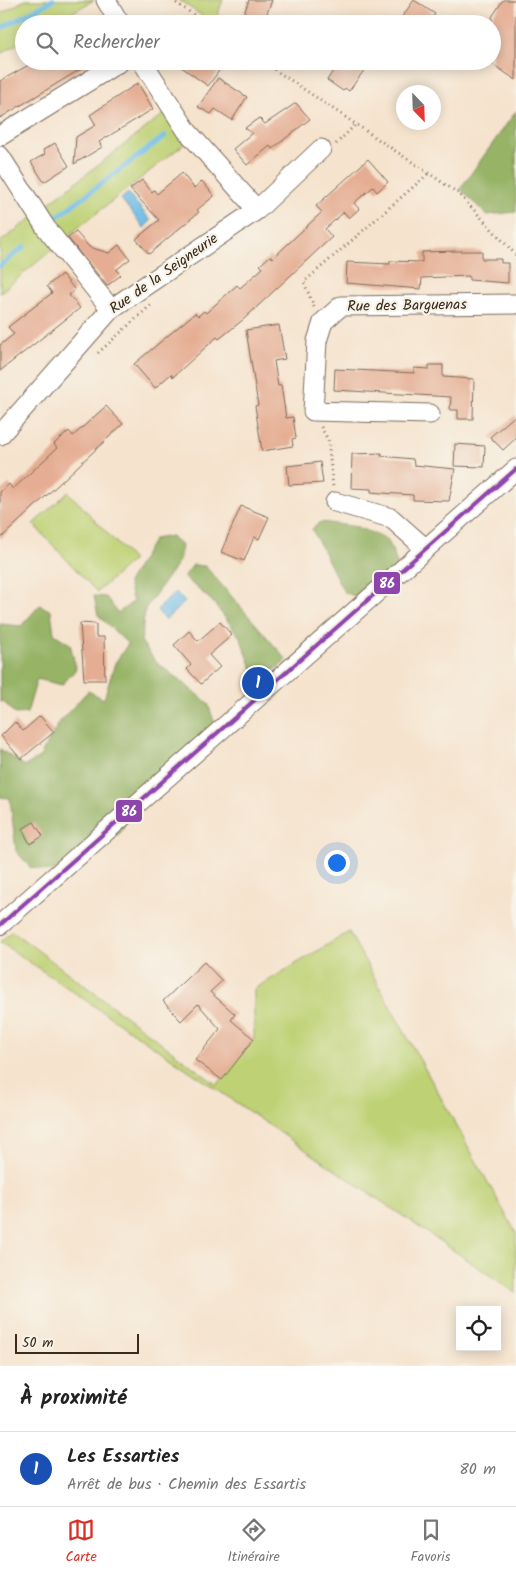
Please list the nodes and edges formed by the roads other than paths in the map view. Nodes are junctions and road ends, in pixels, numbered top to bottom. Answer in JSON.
{"nodes":[{"id":1,"x":106,"y":0,"type":"edge"},
{"id":2,"x":115,"y":15,"type":"edge"},
{"id":3,"x":106,"y":70,"type":"edge"},
{"id":4,"x":148,"y":70,"type":"edge"},
{"id":5,"x":0,"y":136,"type":"edge"},
{"id":6,"x":320,"y":149,"type":"dead end"},
{"id":7,"x":0,"y":156,"type":"edge"},
{"id":8,"x":257,"y":210,"type":"junction"},
{"id":9,"x":516,"y":304,"type":"edge"},
{"id":10,"x":111,"y":309,"type":"junction"},
{"id":11,"x":430,"y":414,"type":"dead end"},
{"id":12,"x":0,"y":435,"type":"edge"},
{"id":13,"x":516,"y":470,"type":"edge"},
{"id":14,"x":335,"y":502,"type":"road end"},
{"id":15,"x":426,"y":549,"type":"junction"},
{"id":16,"x":0,"y":925,"type":"edge"}],
"edges":[{"from":1,"to":2,"type":"street"},
{"from":3,"to":5,"type":"street"},
{"from":4,"to":8,"type":"street"},
{"from":6,"to":8,"type":"street","name":"Rue de la Seigneurie"},
{"from":7,"to":10,"type":"street"},
{"from":8,"to":10,"type":"street","name":"Rue de la Seigneurie"},
{"from":9,"to":11,"type":"street","name":"Rue des Barguenas"},
{"from":10,"to":12,"type":"street","name":"Rue de la Seigneurie"},
{"from":13,"to":15,"type":"street"},
{"from":14,"to":15,"type":"street"},
{"from":15,"to":16,"type":"street"}]}
